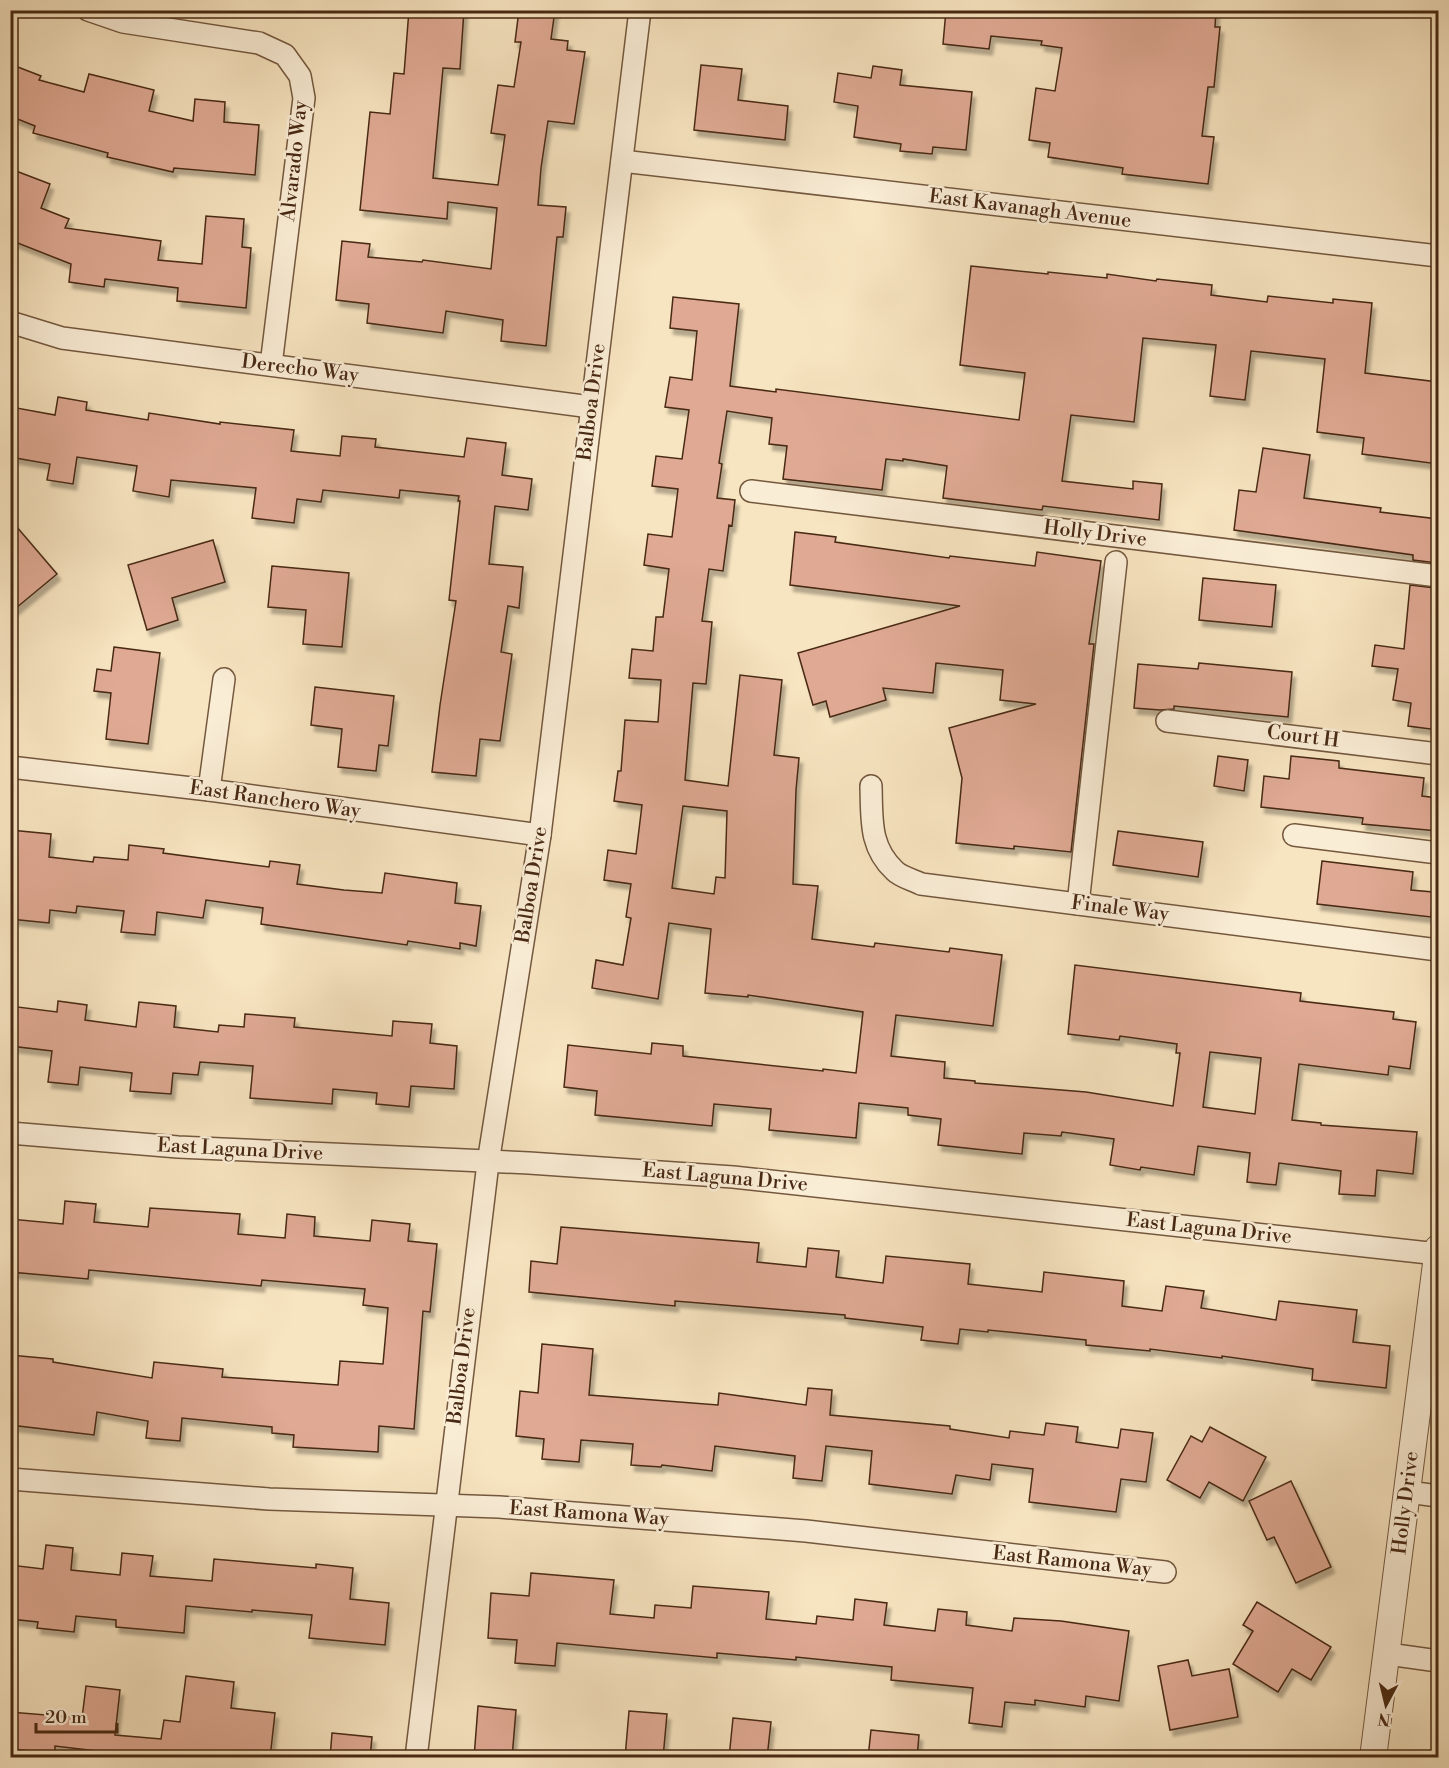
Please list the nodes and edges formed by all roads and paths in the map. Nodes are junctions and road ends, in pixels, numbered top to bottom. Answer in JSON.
{"nodes":[{"id":1,"x":88,"y":10,"type":"edge"},
{"id":2,"x":640,"y":10,"type":"edge"},
{"id":3,"x":621,"y":161,"type":"junction"},
{"id":4,"x":1438,"y":256,"type":"edge"},
{"id":5,"x":10,"y":322,"type":"edge"},
{"id":6,"x":271,"y":365,"type":"junction"},
{"id":7,"x":591,"y":407,"type":"junction"},
{"id":8,"x":751,"y":491,"type":"dead end"},
{"id":9,"x":1116,"y":562,"type":"dead end"},
{"id":10,"x":1438,"y":576,"type":"edge"},
{"id":11,"x":224,"y":679,"type":"dead end"},
{"id":12,"x":1167,"y":721,"type":"dead end"},
{"id":13,"x":1438,"y":754,"type":"edge"},
{"id":14,"x":10,"y":767,"type":"edge"},
{"id":15,"x":871,"y":786,"type":"dead end"},
{"id":16,"x":208,"y":790,"type":"junction"},
{"id":17,"x":540,"y":835,"type":"junction"},
{"id":18,"x":1294,"y":835,"type":"dead end"},
{"id":19,"x":1438,"y":853,"type":"edge"},
{"id":20,"x":1078,"y":904,"type":"junction"},
{"id":21,"x":1438,"y":950,"type":"edge"},
{"id":22,"x":10,"y":1132,"type":"edge"},
{"id":23,"x":488,"y":1162,"type":"junction"},
{"id":24,"x":1438,"y":1248,"type":"edge"},
{"id":25,"x":1438,"y":1254,"type":"edge"},
{"id":26,"x":10,"y":1479,"type":"edge"},
{"id":27,"x":1408,"y":1492,"type":"junction"},
{"id":28,"x":1438,"y":1496,"type":"edge"},
{"id":29,"x":445,"y":1505,"type":"junction"},
{"id":30,"x":1165,"y":1572,"type":"dead end"},
{"id":31,"x":1388,"y":1654,"type":"junction"},
{"id":32,"x":1438,"y":1661,"type":"edge"},
{"id":33,"x":416,"y":1758,"type":"edge"},
{"id":34,"x":1373,"y":1758,"type":"edge"}],
"edges":[{"from":1,"to":6,"type":"street","name":"Alvarado Way"},
{"from":2,"to":3,"type":"street","name":"Balboa Drive"},
{"from":3,"to":4,"type":"street","name":"East Kavanagh Avenue"},
{"from":3,"to":7,"type":"street","name":"Balboa Drive"},
{"from":5,"to":6,"type":"street","name":"Derecho Way"},
{"from":6,"to":7,"type":"street","name":"Derecho Way"},
{"from":7,"to":17,"type":"street","name":"Balboa Drive"},
{"from":8,"to":10,"type":"street","name":"Holly Drive"},
{"from":9,"to":20,"type":"street","name":"Holly Drive"},
{"from":11,"to":16,"type":"street"},
{"from":12,"to":13,"type":"street","name":"Court H"},
{"from":14,"to":16,"type":"street","name":"East Ranchero Way"},
{"from":15,"to":20,"type":"street","name":"Finale Way"},
{"from":16,"to":17,"type":"street","name":"East Ranchero Way"},
{"from":17,"to":23,"type":"street","name":"Balboa Drive"},
{"from":18,"to":19,"type":"street"},
{"from":20,"to":21,"type":"street","name":"Finale Way"},
{"from":22,"to":23,"type":"street","name":"East Laguna Drive"},
{"from":23,"to":25,"type":"street","name":"East Laguna Drive"},
{"from":23,"to":29,"type":"street","name":"Balboa Drive"},
{"from":24,"to":25,"type":"street","name":"Holly Drive"},
{"from":25,"to":27,"type":"street","name":"Holly Drive"},
{"from":26,"to":29,"type":"street","name":"East Ramona Way"},
{"from":27,"to":28,"type":"street"},
{"from":27,"to":31,"type":"street","name":"Holly Drive"},
{"from":29,"to":30,"type":"street","name":"East Ramona Way"},
{"from":29,"to":33,"type":"street","name":"Balboa Drive"},
{"from":31,"to":32,"type":"street"},
{"from":31,"to":34,"type":"street","name":"Holly Drive"}]}
